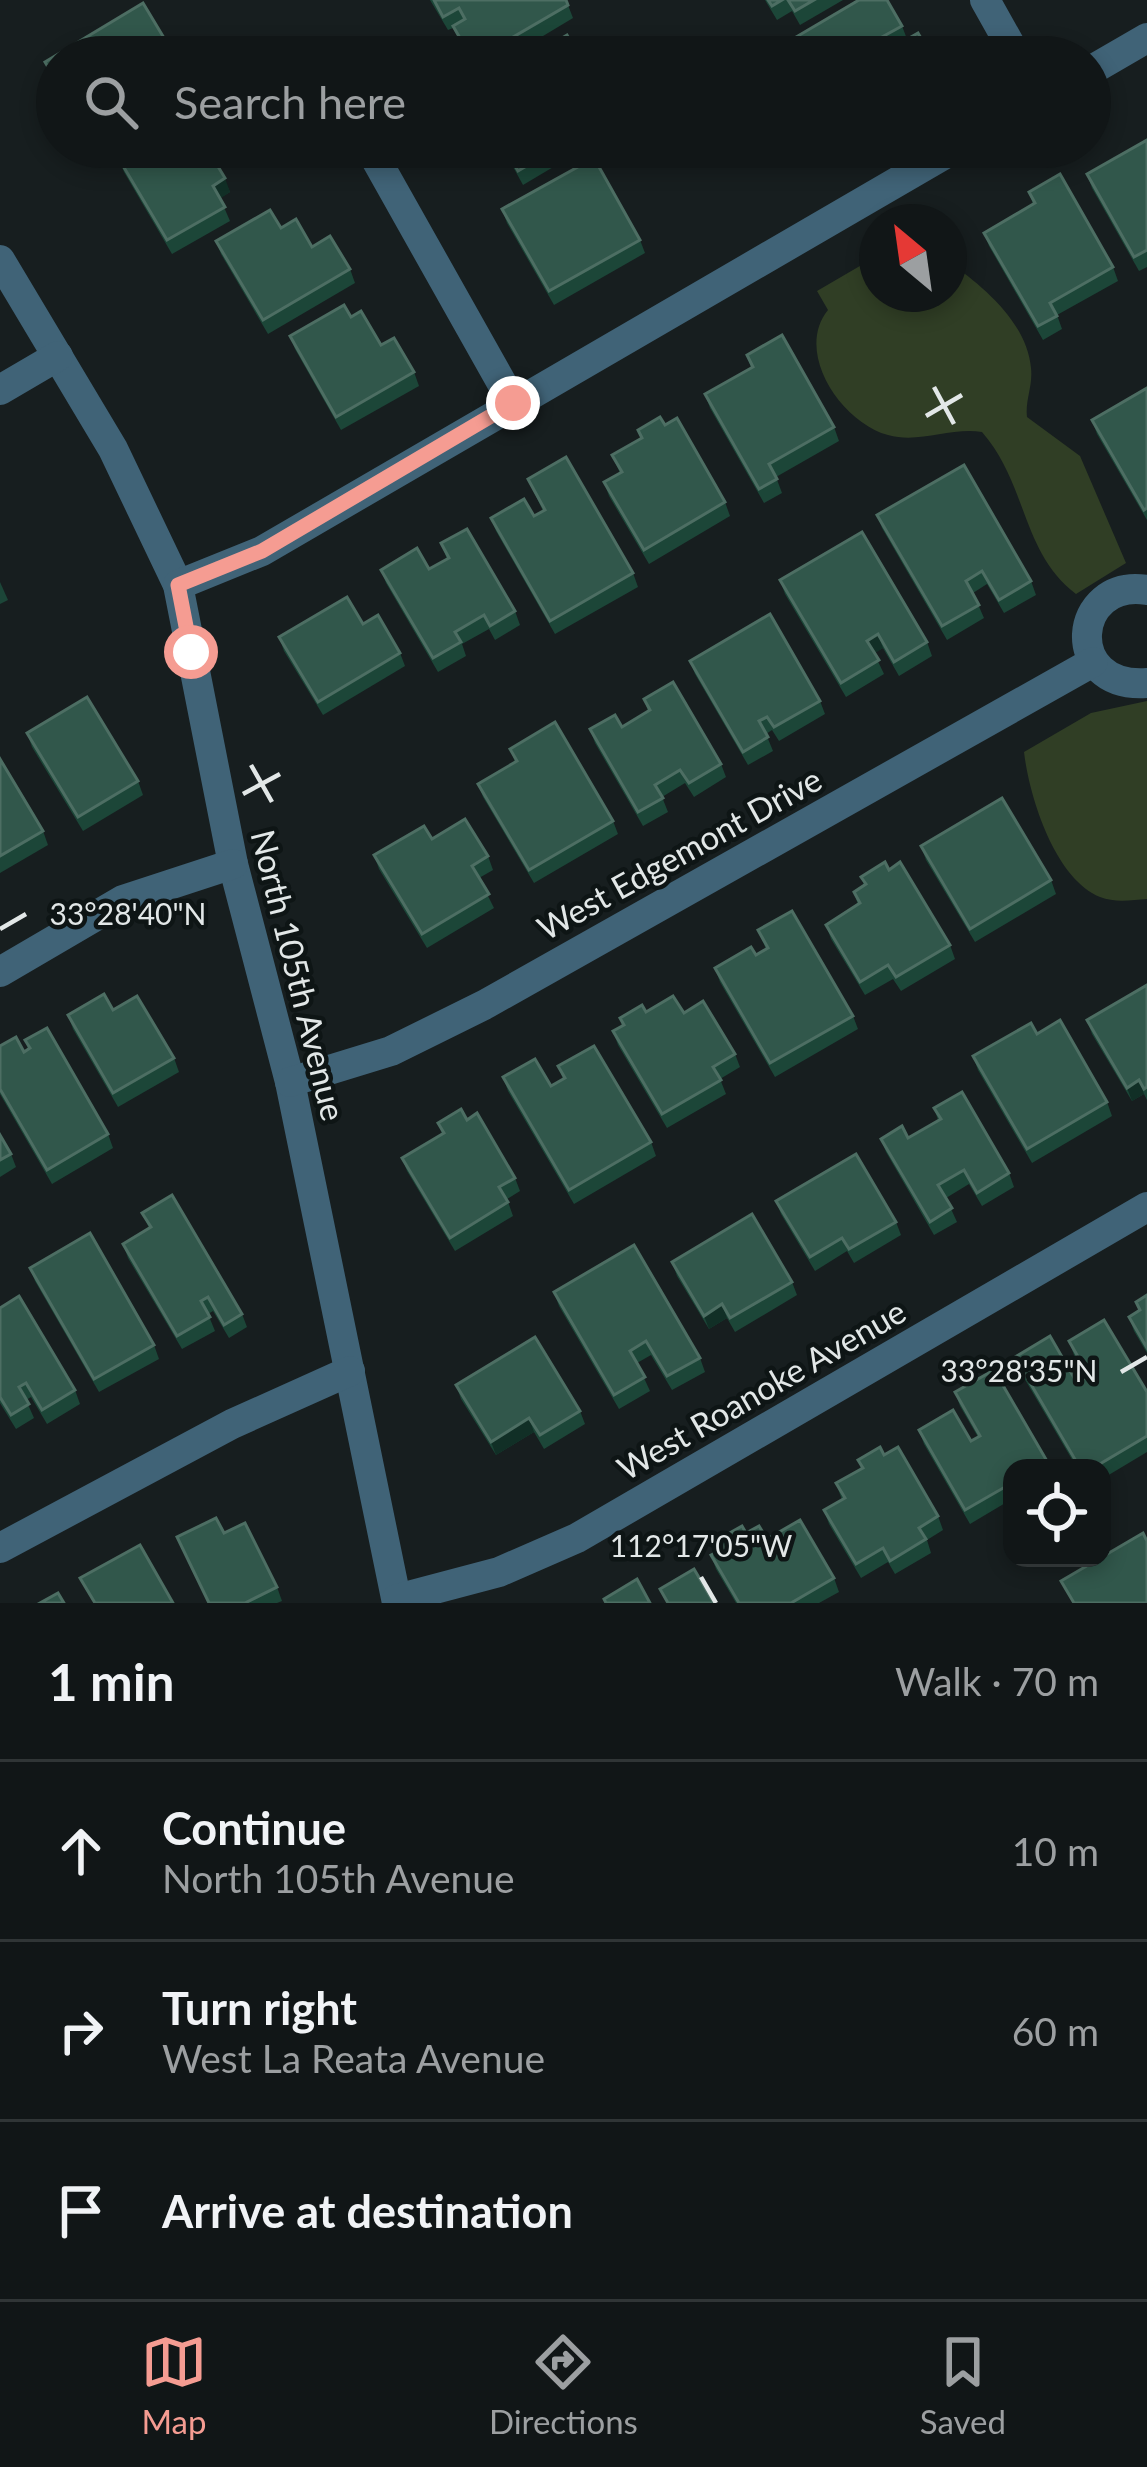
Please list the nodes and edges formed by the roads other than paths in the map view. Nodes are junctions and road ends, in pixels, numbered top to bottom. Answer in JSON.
{"nodes":[{"id":1,"x":985,"y":0,"type":"edge"},
{"id":2,"x":1005,"y":36,"type":"edge"},
{"id":3,"x":1147,"y":38,"type":"edge"},
{"id":4,"x":1111,"y":59,"type":"edge"},
{"id":5,"x":381,"y":168,"type":"edge"},
{"id":6,"x":921,"y":168,"type":"edge"},
{"id":7,"x":0,"y":260,"type":"edge"},
{"id":8,"x":58,"y":356,"type":"junction"},
{"id":9,"x":0,"y":390,"type":"edge"},
{"id":10,"x":513,"y":403,"type":"junction"},
{"id":11,"x":178,"y":585,"type":"junction"},
{"id":12,"x":1147,"y":590,"type":"edge"},
{"id":13,"x":1093,"y":662,"type":"junction"},
{"id":14,"x":1147,"y":683,"type":"edge"},
{"id":15,"x":233,"y":864,"type":"junction"},
{"id":16,"x":0,"y":972,"type":"edge"},
{"id":17,"x":290,"y":1082,"type":"junction"},
{"id":18,"x":1147,"y":1207,"type":"edge"},
{"id":19,"x":350,"y":1371,"type":"junction"},
{"id":20,"x":0,"y":1548,"type":"edge"},
{"id":21,"x":397,"y":1601,"type":"edge"}],
"edges":[{"from":1,"to":2,"type":"street"},
{"from":3,"to":4,"type":"street"},
{"from":5,"to":10,"type":"street"},
{"from":6,"to":10,"type":"street"},
{"from":7,"to":8,"type":"street","name":"North 105th Avenue"},
{"from":8,"to":9,"type":"street"},
{"from":8,"to":11,"type":"street","name":"North 105th Avenue"},
{"from":10,"to":11,"type":"street"},
{"from":11,"to":15,"type":"street","name":"North 105th Avenue"},
{"from":12,"to":13,"type":"street"},
{"from":13,"to":14,"type":"street"},
{"from":13,"to":17,"type":"street","name":"West Edgemont Drive"},
{"from":15,"to":16,"type":"street"},
{"from":15,"to":17,"type":"street","name":"North 105th Avenue"},
{"from":17,"to":19,"type":"street","name":"North 105th Avenue"},
{"from":18,"to":21,"type":"street","name":"West Roanoke Avenue"},
{"from":19,"to":20,"type":"street"},
{"from":19,"to":21,"type":"street","name":"North 105th Avenue"}]}
